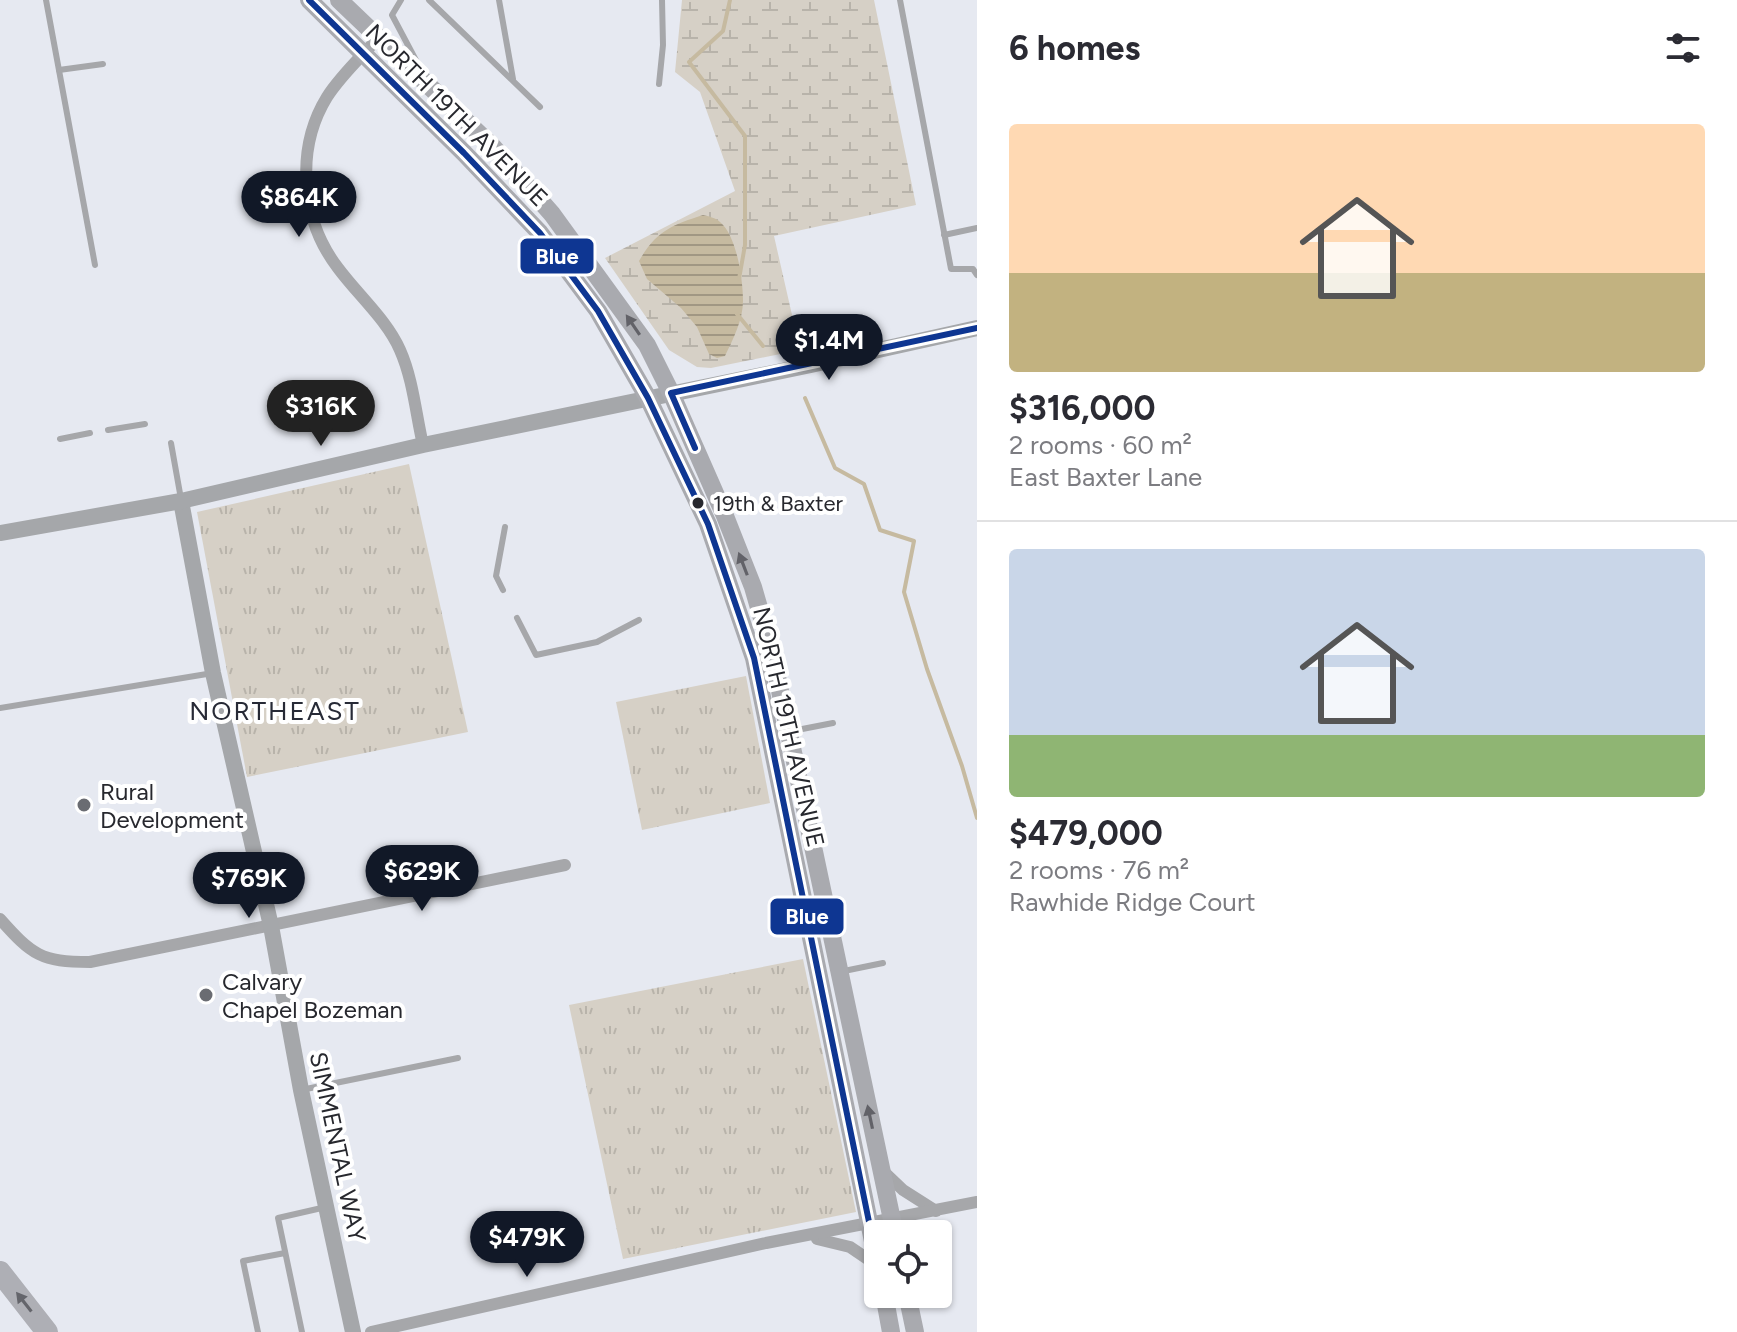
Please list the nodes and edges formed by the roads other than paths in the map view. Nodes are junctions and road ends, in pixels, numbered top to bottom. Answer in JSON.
{"nodes":[{"id":1,"x":46,"y":0,"type":"edge"},
{"id":2,"x":309,"y":0,"type":"edge"},
{"id":3,"x":401,"y":0,"type":"edge"},
{"id":4,"x":429,"y":0,"type":"edge"},
{"id":5,"x":499,"y":0,"type":"edge"},
{"id":6,"x":662,"y":0,"type":"edge"},
{"id":7,"x":900,"y":0,"type":"edge"},
{"id":8,"x":345,"y":1,"type":"edge"},
{"id":9,"x":379,"y":37,"type":"junction"},
{"id":10,"x":363,"y":54,"type":"junction"},
{"id":11,"x":103,"y":64,"type":"dead end"},
{"id":12,"x":59,"y":70,"type":"junction"},
{"id":13,"x":514,"y":82,"type":"junction"},
{"id":14,"x":428,"y":83,"type":"junction"},
{"id":15,"x":659,"y":84,"type":"dead end"},
{"id":16,"x":540,"y":107,"type":"dead end"},
{"id":17,"x":977,"y":228,"type":"edge"},
{"id":18,"x":944,"y":235,"type":"junction"},
{"id":19,"x":95,"y":265,"type":"dead end"},
{"id":20,"x":977,"y":275,"type":"edge"},
{"id":21,"x":977,"y":328,"type":"edge"},
{"id":22,"x":671,"y":393,"type":"junction"},
{"id":23,"x":648,"y":398,"type":"junction"},
{"id":24,"x":145,"y":424,"type":"dead end"},
{"id":25,"x":108,"y":430,"type":"dead end"},
{"id":26,"x":90,"y":433,"type":"dead end"},
{"id":27,"x":60,"y":439,"type":"dead end"},
{"id":28,"x":171,"y":443,"type":"dead end"},
{"id":29,"x":423,"y":445,"type":"junction"},
{"id":30,"x":181,"y":501,"type":"junction"},
{"id":31,"x":505,"y":527,"type":"dead end"},
{"id":32,"x":0,"y":533,"type":"edge"},
{"id":33,"x":503,"y":590,"type":"dead end"},
{"id":34,"x":517,"y":618,"type":"dead end"},
{"id":35,"x":639,"y":620,"type":"dead end"},
{"id":36,"x":213,"y":673,"type":"junction"},
{"id":37,"x":0,"y":708,"type":"edge"},
{"id":38,"x":833,"y":723,"type":"dead end"},
{"id":39,"x":789,"y":732,"type":"junction"},
{"id":40,"x":565,"y":865,"type":"dead end"},
{"id":41,"x":0,"y":919,"type":"edge"},
{"id":42,"x":271,"y":926,"type":"junction"},
{"id":43,"x":883,"y":963,"type":"dead end"},
{"id":44,"x":840,"y":972,"type":"junction"},
{"id":45,"x":458,"y":1058,"type":"dead end"},
{"id":46,"x":301,"y":1090,"type":"junction"},
{"id":47,"x":882,"y":1170,"type":"junction"},
{"id":48,"x":977,"y":1202,"type":"edge"},
{"id":49,"x":326,"y":1207,"type":"junction"},
{"id":50,"x":936,"y":1211,"type":"junction"},
{"id":51,"x":868,"y":1220,"type":"edge"},
{"id":52,"x":892,"y":1220,"type":"edge"},
{"id":53,"x":912,"y":1220,"type":"edge"},
{"id":54,"x":864,"y":1226,"type":"edge"},
{"id":55,"x":798,"y":1238,"type":"junction"},
{"id":56,"x":285,"y":1253,"type":"junction"},
{"id":57,"x":864,"y":1255,"type":"edge"},
{"id":58,"x":0,"y":1272,"type":"edge"},
{"id":59,"x":887,"y":1308,"type":"edge"},
{"id":60,"x":910,"y":1308,"type":"edge"},
{"id":61,"x":47,"y":1332,"type":"edge"},
{"id":62,"x":258,"y":1332,"type":"edge"},
{"id":63,"x":302,"y":1332,"type":"edge"},
{"id":64,"x":353,"y":1332,"type":"edge"},
{"id":65,"x":371,"y":1332,"type":"edge"},
{"id":66,"x":891,"y":1332,"type":"edge"},
{"id":67,"x":915,"y":1332,"type":"edge"}],
"edges":[{"from":1,"to":12,"type":"lane"},
{"from":2,"to":10,"type":"main road","name":"NORTH 19TH AVENUE"},
{"from":3,"to":14,"type":"lane"},
{"from":4,"to":13,"type":"lane"},
{"from":5,"to":13,"type":"lane"},
{"from":6,"to":15,"type":"lane"},
{"from":7,"to":18,"type":"lane"},
{"from":8,"to":9,"type":"main road","name":"NORTH 19TH AVENUE"},
{"from":9,"to":10,"type":"street"},
{"from":9,"to":14,"type":"main road","name":"NORTH 19TH AVENUE"},
{"from":10,"to":23,"type":"main road","name":"NORTH 19TH AVENUE"},
{"from":10,"to":29,"type":"street"},
{"from":11,"to":12,"type":"lane"},
{"from":12,"to":19,"type":"lane"},
{"from":13,"to":16,"type":"lane"},
{"from":22,"to":14,"type":"main road","name":"NORTH 19TH AVENUE","one_way":true},
{"from":17,"to":18,"type":"lane"},
{"from":18,"to":20,"type":"lane"},
{"from":21,"to":22,"type":"main road"},
{"from":22,"to":23,"type":"main road"},
{"from":39,"to":22,"type":"main road","name":"NORTH 19TH AVENUE","one_way":true},
{"from":23,"to":29,"type":"main road"},
{"from":23,"to":51,"type":"main road","name":"NORTH 19TH AVENUE"},
{"from":24,"to":25,"type":"lane"},
{"from":26,"to":27,"type":"lane"},
{"from":28,"to":30,"type":"lane"},
{"from":29,"to":30,"type":"main road"},
{"from":30,"to":32,"type":"main road"},
{"from":30,"to":36,"type":"main road","name":"SIMMENTAL WAY"},
{"from":31,"to":33,"type":"lane"},
{"from":34,"to":35,"type":"lane"},
{"from":36,"to":37,"type":"lane"},
{"from":36,"to":42,"type":"main road","name":"SIMMENTAL WAY"},
{"from":38,"to":39,"type":"lane"},
{"from":39,"to":44,"type":"main road","name":"NORTH 19TH AVENUE"},
{"from":40,"to":42,"type":"street"},
{"from":41,"to":42,"type":"street"},
{"from":42,"to":46,"type":"main road","name":"SIMMENTAL WAY"},
{"from":43,"to":44,"type":"lane"},
{"from":47,"to":44,"type":"main road","name":"NORTH 19TH AVENUE","one_way":true},
{"from":45,"to":46,"type":"lane"},
{"from":46,"to":49,"type":"main road","name":"SIMMENTAL WAY"},
{"from":47,"to":50,"type":"street"},
{"from":47,"to":52,"type":"main road","name":"NORTH 19TH AVENUE"},
{"from":48,"to":50,"type":"street"},
{"from":49,"to":56,"type":"lane"},
{"from":49,"to":64,"type":"main road","name":"SIMMENTAL WAY"},
{"from":50,"to":53,"type":"street"},
{"from":54,"to":55,"type":"street"},
{"from":55,"to":57,"type":"street"},
{"from":55,"to":65,"type":"street"},
{"from":56,"to":62,"type":"lane"},
{"from":56,"to":63,"type":"lane"},
{"from":61,"to":58,"type":"highway","one_way":true},
{"from":59,"to":66,"type":"main road"},
{"from":60,"to":67,"type":"main road"}]}
